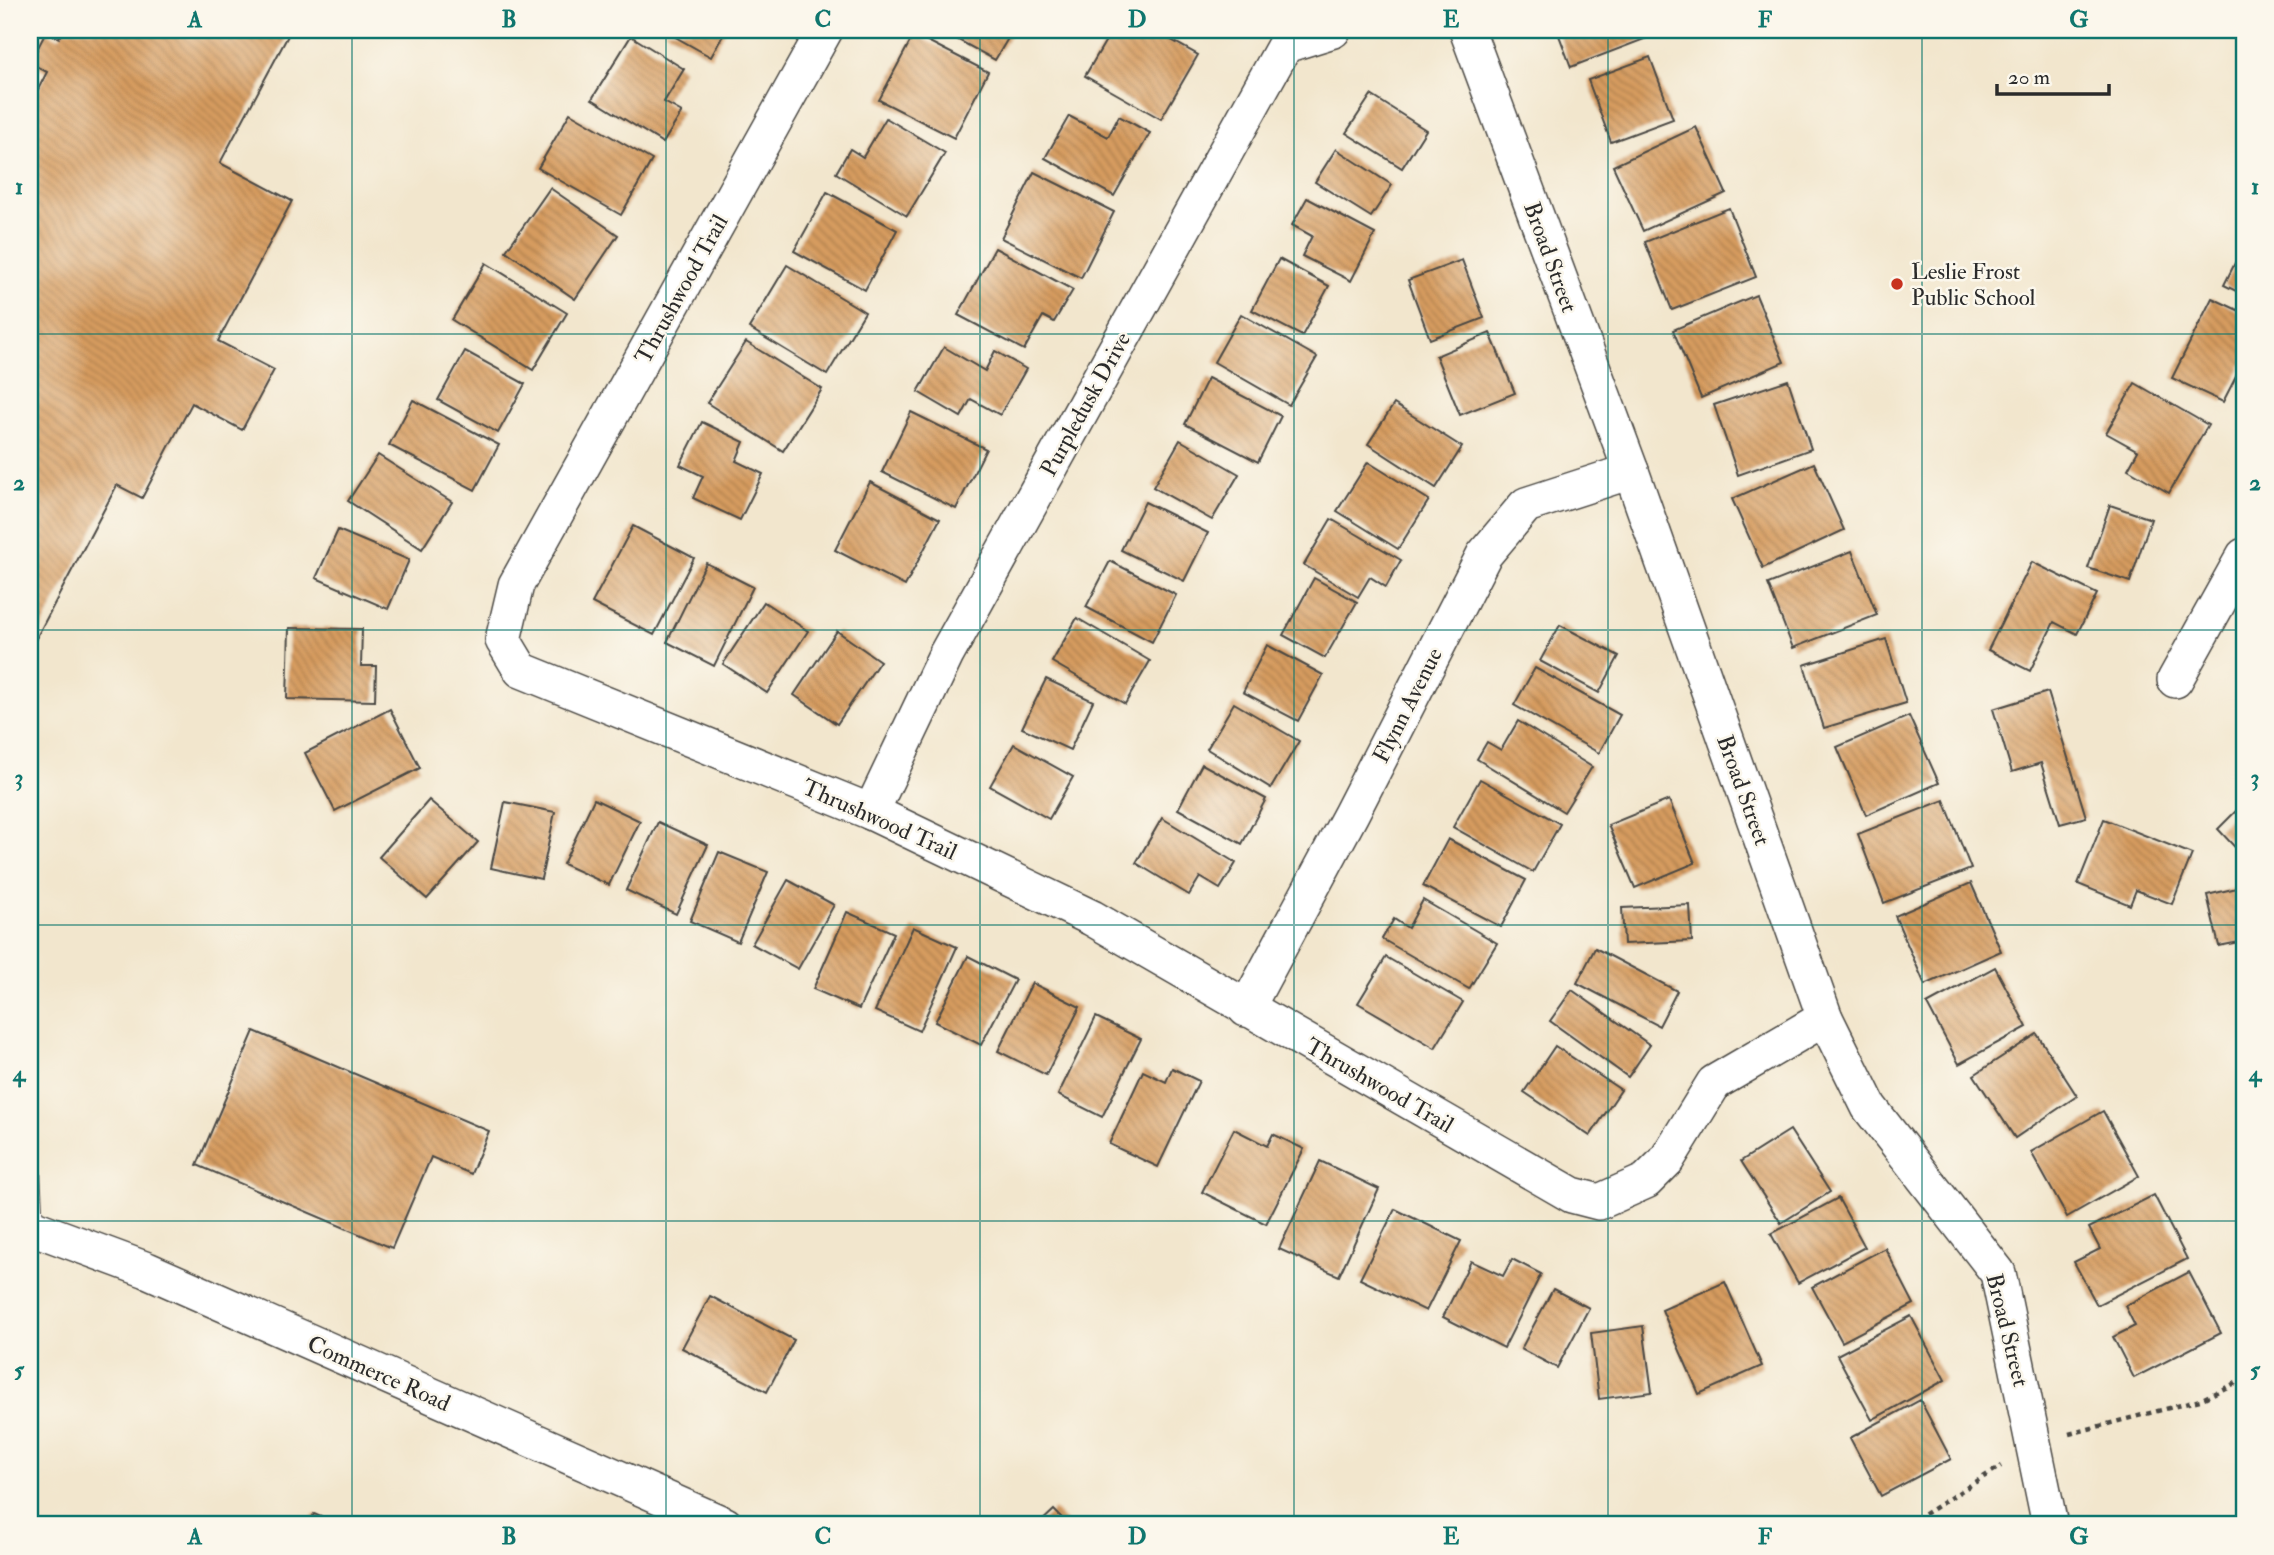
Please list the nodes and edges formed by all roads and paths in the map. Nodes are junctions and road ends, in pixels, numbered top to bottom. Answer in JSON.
{"nodes":[{"id":1,"x":825,"y":30,"type":"edge"},
{"id":2,"x":1333,"y":30,"type":"edge"},
{"id":3,"x":1467,"y":30,"type":"edge"},
{"id":4,"x":1631,"y":471,"type":"junction"},
{"id":5,"x":2244,"y":556,"type":"edge"},
{"id":6,"x":2175,"y":680,"type":"dead end"},
{"id":7,"x":872,"y":812,"type":"junction"},
{"id":8,"x":1246,"y":1009,"type":"junction"},
{"id":9,"x":1825,"y":1018,"type":"junction"},
{"id":10,"x":30,"y":1150,"type":"edge"},
{"id":11,"x":32,"y":1229,"type":"edge"},
{"id":12,"x":2244,"y":1379,"type":"edge"},
{"id":13,"x":2034,"y":1446,"type":"junction"},
{"id":14,"x":725,"y":1525,"type":"edge"},
{"id":15,"x":1907,"y":1525,"type":"edge"},
{"id":16,"x":2049,"y":1525,"type":"edge"}],
"edges":[{"from":1,"to":7,"type":"street","name":"Thrushwood Trail"},
{"from":2,"to":7,"type":"street","name":"Purpledusk Drive"},
{"from":3,"to":4,"type":"street","name":"Broad Street"},
{"from":4,"to":8,"type":"street","name":"Flynn Avenue"},
{"from":4,"to":9,"type":"street","name":"Broad Street"},
{"from":5,"to":6,"type":"street"},
{"from":7,"to":8,"type":"street","name":"Thrushwood Trail"},
{"from":8,"to":9,"type":"street","name":"Thrushwood Trail"},
{"from":9,"to":13,"type":"street","name":"Broad Street"},
{"from":10,"to":11,"type":"lane"},
{"from":11,"to":14,"type":"street","name":"Commerce Road"},
{"from":12,"to":13,"type":"path"},
{"from":13,"to":15,"type":"path"},
{"from":13,"to":16,"type":"street","name":"Broad Street"}]}
